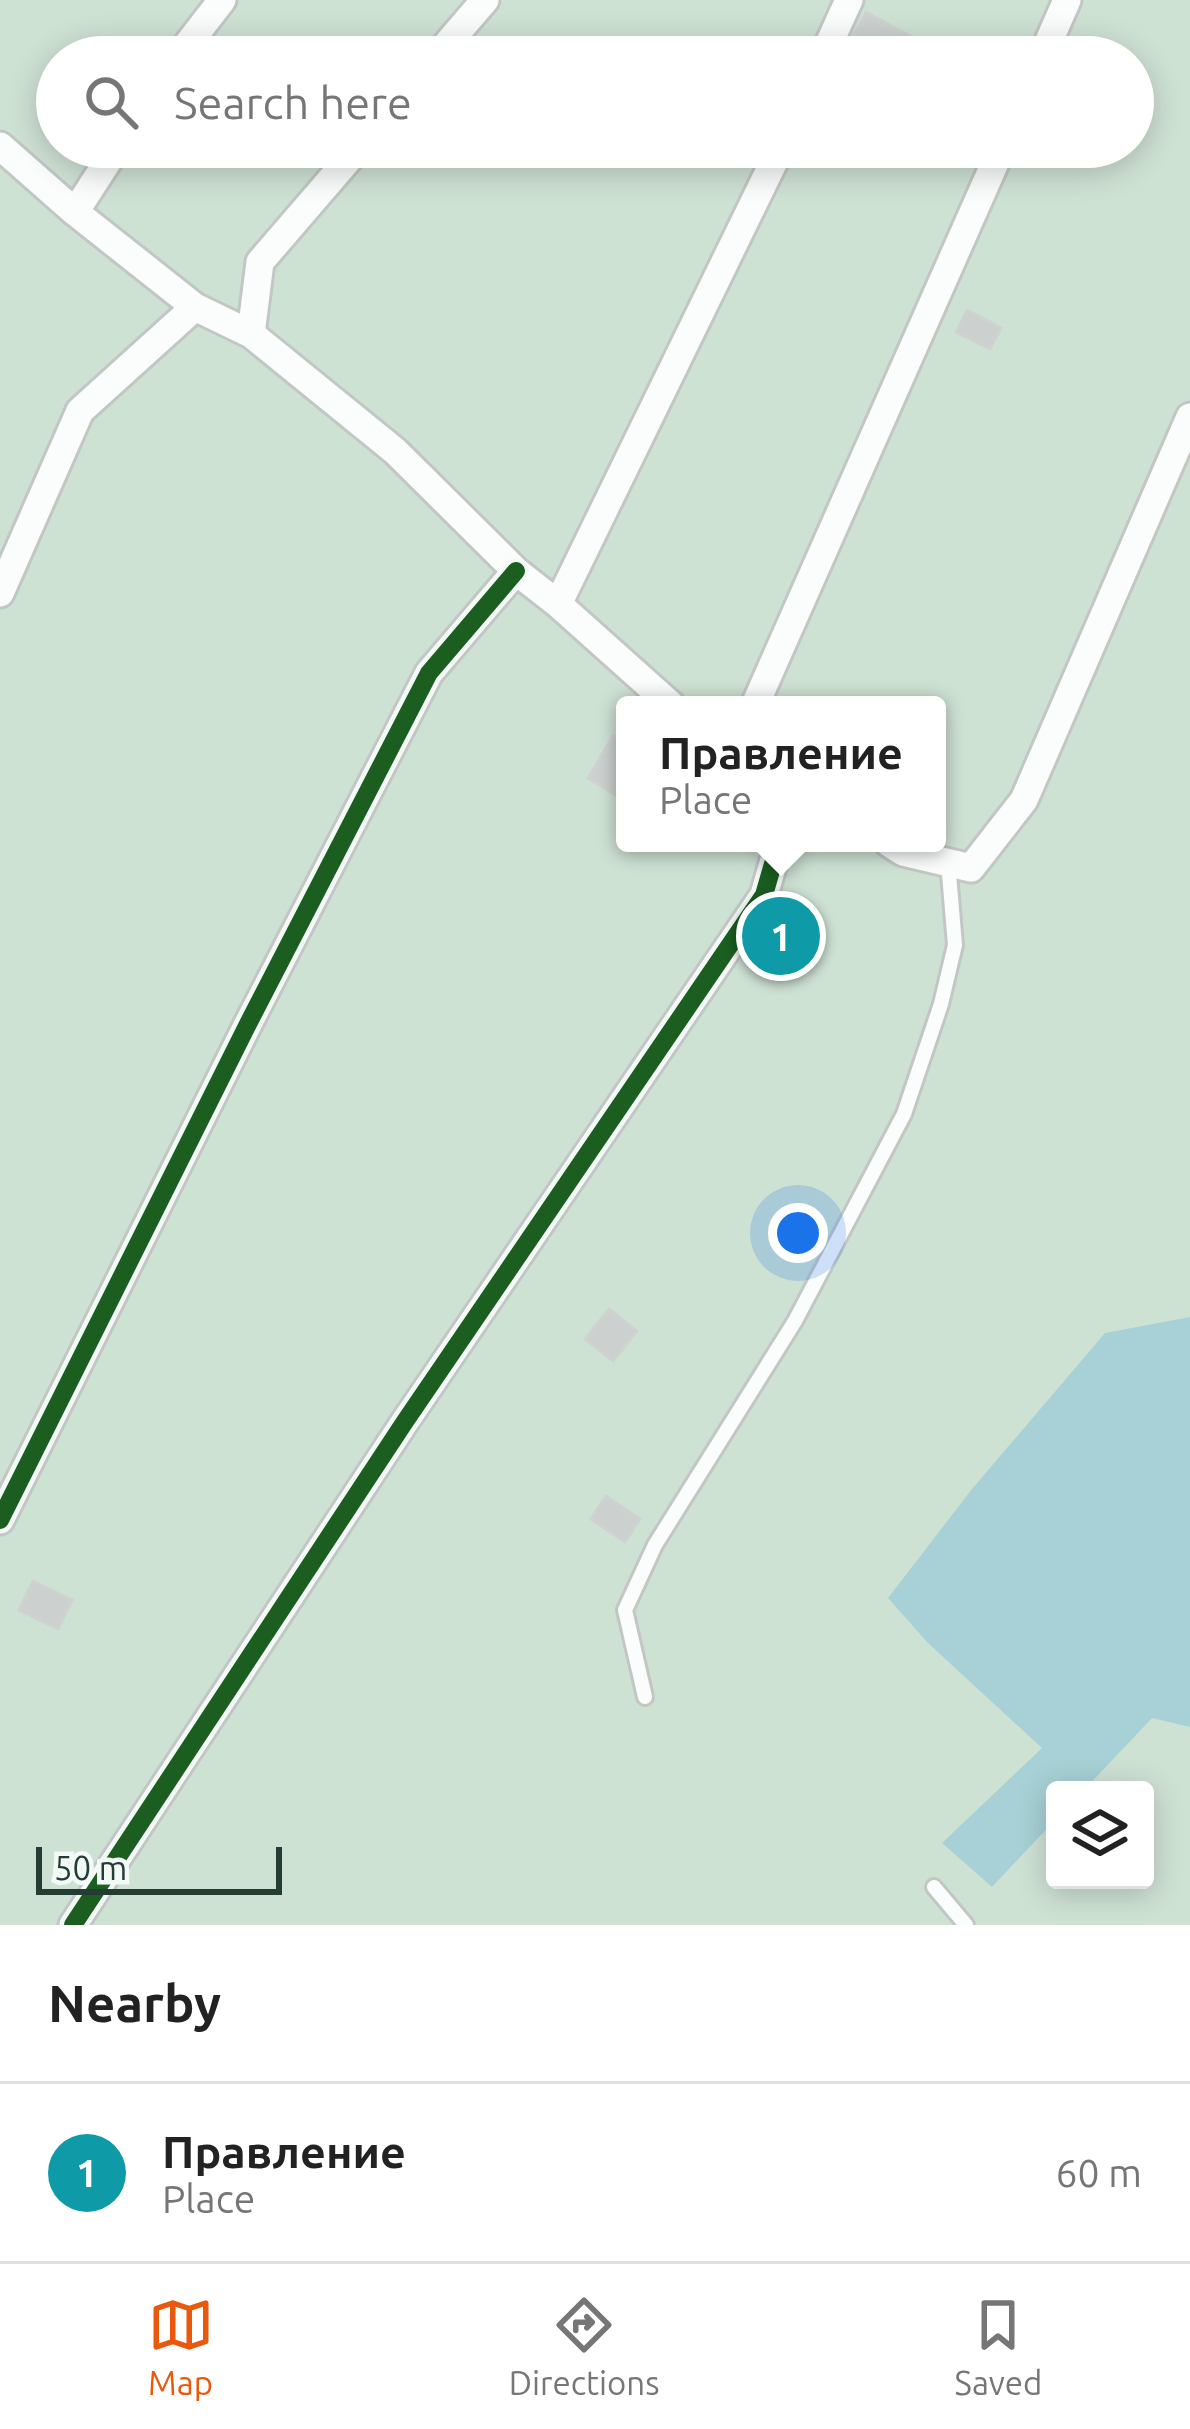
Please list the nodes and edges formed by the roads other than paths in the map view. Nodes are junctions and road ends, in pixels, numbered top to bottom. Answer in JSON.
{"nodes":[{"id":1,"x":223,"y":0,"type":"edge"},
{"id":2,"x":485,"y":0,"type":"edge"},
{"id":3,"x":849,"y":0,"type":"edge"},
{"id":4,"x":1067,"y":0,"type":"edge"},
{"id":5,"x":195,"y":36,"type":"edge"},
{"id":6,"x":454,"y":36,"type":"edge"},
{"id":7,"x":833,"y":36,"type":"edge"},
{"id":8,"x":1051,"y":36,"type":"edge"},
{"id":9,"x":0,"y":146,"type":"edge"},
{"id":10,"x":103,"y":168,"type":"edge"},
{"id":11,"x":340,"y":168,"type":"edge"},
{"id":12,"x":771,"y":168,"type":"edge"},
{"id":13,"x":993,"y":168,"type":"edge"},
{"id":14,"x":75,"y":212,"type":"junction"},
{"id":15,"x":195,"y":307,"type":"junction"},
{"id":16,"x":250,"y":334,"type":"junction"},
{"id":17,"x":1190,"y":417,"type":"edge"},
{"id":18,"x":516,"y":572,"type":"junction"},
{"id":19,"x":0,"y":593,"type":"edge"},
{"id":20,"x":558,"y":604,"type":"junction"},
{"id":21,"x":661,"y":696,"type":"edge"},
{"id":22,"x":759,"y":696,"type":"edge"},
{"id":23,"x":776,"y":852,"type":"edge"},
{"id":24,"x":903,"y":852,"type":"edge"},
{"id":25,"x":948,"y":862,"type":"junction"},
{"id":26,"x":0,"y":1520,"type":"edge"},
{"id":27,"x":645,"y":1697,"type":"dead end"},
{"id":28,"x":934,"y":1887,"type":"dead end"},
{"id":29,"x":73,"y":1925,"type":"edge"},
{"id":30,"x":967,"y":1925,"type":"edge"}],
"edges":[{"from":1,"to":5,"type":"street"},
{"from":2,"to":6,"type":"street"},
{"from":3,"to":7,"type":"street"},
{"from":4,"to":8,"type":"street"},
{"from":9,"to":14,"type":"street"},
{"from":10,"to":14,"type":"street"},
{"from":11,"to":16,"type":"street"},
{"from":12,"to":20,"type":"street"},
{"from":13,"to":22,"type":"street"},
{"from":14,"to":15,"type":"street"},
{"from":15,"to":16,"type":"street"},
{"from":15,"to":19,"type":"street"},
{"from":16,"to":18,"type":"street"},
{"from":17,"to":25,"type":"street"},
{"from":18,"to":20,"type":"street"},
{"from":18,"to":26,"type":"street"},
{"from":20,"to":21,"type":"street"},
{"from":23,"to":29,"type":"street"},
{"from":24,"to":25,"type":"street"},
{"from":25,"to":27,"type":"lane"},
{"from":28,"to":30,"type":"lane"}]}
